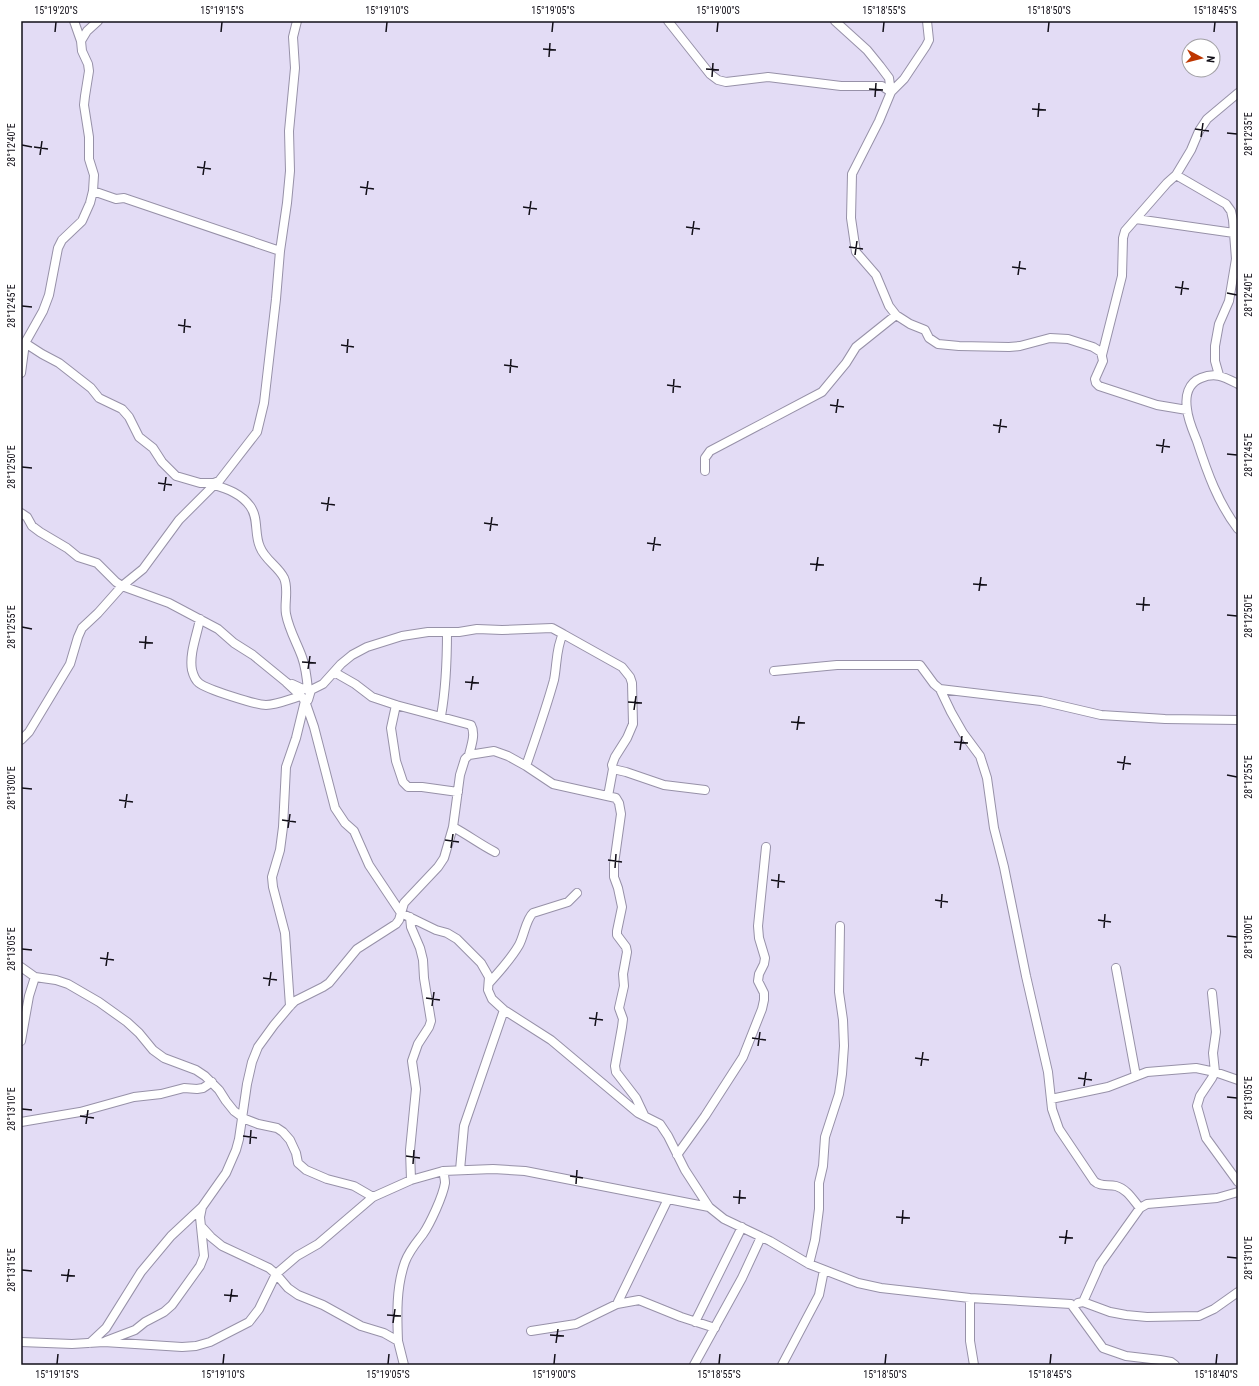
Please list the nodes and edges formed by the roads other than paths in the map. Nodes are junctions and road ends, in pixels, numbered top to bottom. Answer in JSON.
{"nodes":[{"id":1,"x":74,"y":21,"type":"edge"},
{"id":2,"x":98,"y":21,"type":"edge"},
{"id":3,"x":297,"y":21,"type":"edge"},
{"id":4,"x":668,"y":21,"type":"edge"},
{"id":5,"x":835,"y":21,"type":"edge"},
{"id":6,"x":927,"y":21,"type":"edge"},
{"id":7,"x":81,"y":41,"type":"junction"},
{"id":8,"x":891,"y":92,"type":"junction"},
{"id":9,"x":1238,"y":93,"type":"edge"},
{"id":10,"x":1176,"y":175,"type":"junction"},
{"id":11,"x":93,"y":191,"type":"junction"},
{"id":12,"x":1136,"y":219,"type":"junction"},
{"id":13,"x":1234,"y":233,"type":"junction"},
{"id":14,"x":280,"y":251,"type":"junction"},
{"id":15,"x":896,"y":315,"type":"junction"},
{"id":16,"x":25,"y":343,"type":"junction"},
{"id":17,"x":1102,"y":355,"type":"junction"},
{"id":18,"x":22,"y":356,"type":"edge"},
{"id":19,"x":1215,"y":361,"type":"junction"},
{"id":20,"x":21,"y":373,"type":"edge"},
{"id":21,"x":1220,"y":375,"type":"junction"},
{"id":22,"x":1203,"y":377,"type":"junction"},
{"id":23,"x":1238,"y":384,"type":"edge"},
{"id":24,"x":1187,"y":410,"type":"junction"},
{"id":25,"x":705,"y":471,"type":"dead end"},
{"id":26,"x":214,"y":484,"type":"junction"},
{"id":27,"x":21,"y":513,"type":"edge"},
{"id":28,"x":1238,"y":529,"type":"edge"},
{"id":29,"x":122,"y":586,"type":"junction"},
{"id":30,"x":200,"y":619,"type":"junction"},
{"id":31,"x":447,"y":632,"type":"junction"},
{"id":32,"x":563,"y":634,"type":"junction"},
{"id":33,"x":774,"y":671,"type":"dead end"},
{"id":34,"x":334,"y":672,"type":"junction"},
{"id":35,"x":286,"y":682,"type":"junction"},
{"id":36,"x":940,"y":689,"type":"junction"},
{"id":37,"x":309,"y":690,"type":"junction"},
{"id":38,"x":303,"y":698,"type":"junction"},
{"id":39,"x":396,"y":705,"type":"junction"},
{"id":40,"x":441,"y":716,"type":"junction"},
{"id":41,"x":1238,"y":720,"type":"edge"},
{"id":42,"x":21,"y":740,"type":"edge"},
{"id":43,"x":469,"y":755,"type":"junction"},
{"id":44,"x":526,"y":766,"type":"junction"},
{"id":45,"x":613,"y":769,"type":"junction"},
{"id":46,"x":705,"y":790,"type":"dead end"},
{"id":47,"x":458,"y":792,"type":"junction"},
{"id":48,"x":608,"y":796,"type":"junction"},
{"id":49,"x":453,"y":827,"type":"junction"},
{"id":50,"x":766,"y":847,"type":"dead end"},
{"id":51,"x":495,"y":852,"type":"dead end"},
{"id":52,"x":577,"y":893,"type":"dead end"},
{"id":53,"x":402,"y":913,"type":"junction"},
{"id":54,"x":410,"y":917,"type":"junction"},
{"id":55,"x":840,"y":926,"type":"dead end"},
{"id":56,"x":21,"y":967,"type":"edge"},
{"id":57,"x":1116,"y":968,"type":"dead end"},
{"id":58,"x":35,"y":977,"type":"junction"},
{"id":59,"x":489,"y":983,"type":"junction"},
{"id":60,"x":1212,"y":993,"type":"dead end"},
{"id":61,"x":290,"y":1006,"type":"junction"},
{"id":62,"x":504,"y":1010,"type":"junction"},
{"id":63,"x":21,"y":1041,"type":"edge"},
{"id":64,"x":1215,"y":1072,"type":"junction"},
{"id":65,"x":1136,"y":1076,"type":"junction"},
{"id":66,"x":1238,"y":1080,"type":"edge"},
{"id":67,"x":212,"y":1082,"type":"junction"},
{"id":68,"x":1051,"y":1099,"type":"junction"},
{"id":69,"x":644,"y":1115,"type":"junction"},
{"id":70,"x":242,"y":1116,"type":"junction"},
{"id":71,"x":21,"y":1122,"type":"edge"},
{"id":72,"x":677,"y":1155,"type":"junction"},
{"id":73,"x":460,"y":1170,"type":"junction"},
{"id":74,"x":443,"y":1171,"type":"junction"},
{"id":75,"x":411,"y":1180,"type":"junction"},
{"id":76,"x":1238,"y":1182,"type":"edge"},
{"id":77,"x":1238,"y":1192,"type":"edge"},
{"id":78,"x":373,"y":1197,"type":"junction"},
{"id":79,"x":668,"y":1199,"type":"junction"},
{"id":80,"x":202,"y":1207,"type":"junction"},
{"id":81,"x":709,"y":1207,"type":"junction"},
{"id":82,"x":1140,"y":1208,"type":"junction"},
{"id":83,"x":201,"y":1226,"type":"junction"},
{"id":84,"x":742,"y":1227,"type":"junction"},
{"id":85,"x":761,"y":1237,"type":"junction"},
{"id":86,"x":809,"y":1264,"type":"junction"},
{"id":87,"x":824,"y":1270,"type":"junction"},
{"id":88,"x":276,"y":1274,"type":"junction"},
{"id":89,"x":1238,"y":1292,"type":"edge"},
{"id":90,"x":970,"y":1298,"type":"junction"},
{"id":91,"x":1083,"y":1302,"type":"junction"},
{"id":92,"x":618,"y":1304,"type":"junction"},
{"id":93,"x":1071,"y":1304,"type":"junction"},
{"id":94,"x":695,"y":1322,"type":"junction"},
{"id":95,"x":715,"y":1328,"type":"junction"},
{"id":96,"x":531,"y":1331,"type":"dead end"},
{"id":97,"x":398,"y":1341,"type":"junction"},
{"id":98,"x":21,"y":1342,"type":"edge"},
{"id":99,"x":104,"y":1342,"type":"junction"},
{"id":100,"x":90,"y":1343,"type":"junction"},
{"id":101,"x":404,"y":1365,"type":"edge"},
{"id":102,"x":694,"y":1365,"type":"edge"},
{"id":103,"x":782,"y":1365,"type":"edge"},
{"id":104,"x":974,"y":1365,"type":"edge"},
{"id":105,"x":1175,"y":1365,"type":"edge"}],
"edges":[{"from":1,"to":7,"type":"street"},
{"from":2,"to":7,"type":"street"},
{"from":3,"to":14,"type":"street"},
{"from":4,"to":8,"type":"street"},
{"from":5,"to":8,"type":"street"},
{"from":6,"to":8,"type":"street"},
{"from":7,"to":11,"type":"street"},
{"from":8,"to":15,"type":"street"},
{"from":9,"to":10,"type":"street"},
{"from":10,"to":12,"type":"street"},
{"from":10,"to":13,"type":"street"},
{"from":11,"to":14,"type":"street"},
{"from":11,"to":16,"type":"street"},
{"from":12,"to":13,"type":"street"},
{"from":12,"to":17,"type":"street"},
{"from":13,"to":19,"type":"street"},
{"from":14,"to":26,"type":"street"},
{"from":15,"to":17,"type":"street"},
{"from":15,"to":25,"type":"street"},
{"from":16,"to":18,"type":"street"},
{"from":16,"to":26,"type":"street"},
{"from":17,"to":24,"type":"street"},
{"from":18,"to":20,"type":"street"},
{"from":19,"to":21,"type":"street"},
{"from":19,"to":22,"type":"street"},
{"from":21,"to":22,"type":"street"},
{"from":21,"to":23,"type":"street"},
{"from":22,"to":24,"type":"street"},
{"from":24,"to":28,"type":"street"},
{"from":26,"to":29,"type":"street"},
{"from":26,"to":37,"type":"street"},
{"from":27,"to":29,"type":"street"},
{"from":29,"to":30,"type":"street"},
{"from":29,"to":42,"type":"street"},
{"from":30,"to":35,"type":"street"},
{"from":30,"to":38,"type":"street"},
{"from":31,"to":32,"type":"street"},
{"from":31,"to":34,"type":"street"},
{"from":31,"to":40,"type":"street"},
{"from":32,"to":44,"type":"street"},
{"from":32,"to":45,"type":"street"},
{"from":33,"to":36,"type":"street"},
{"from":34,"to":37,"type":"street"},
{"from":34,"to":39,"type":"street"},
{"from":35,"to":37,"type":"street"},
{"from":35,"to":38,"type":"street"},
{"from":36,"to":41,"type":"street"},
{"from":36,"to":68,"type":"street"},
{"from":37,"to":38,"type":"street"},
{"from":38,"to":53,"type":"street"},
{"from":38,"to":61,"type":"street"},
{"from":39,"to":40,"type":"street"},
{"from":39,"to":47,"type":"street"},
{"from":40,"to":43,"type":"street"},
{"from":43,"to":44,"type":"street"},
{"from":43,"to":47,"type":"street"},
{"from":44,"to":48,"type":"street"},
{"from":45,"to":46,"type":"street"},
{"from":45,"to":48,"type":"street"},
{"from":47,"to":49,"type":"street"},
{"from":48,"to":69,"type":"street"},
{"from":49,"to":51,"type":"street"},
{"from":49,"to":53,"type":"street"},
{"from":50,"to":72,"type":"street"},
{"from":52,"to":59,"type":"street"},
{"from":53,"to":54,"type":"street"},
{"from":53,"to":61,"type":"street"},
{"from":54,"to":59,"type":"street"},
{"from":54,"to":75,"type":"street"},
{"from":55,"to":86,"type":"street"},
{"from":56,"to":58,"type":"street"},
{"from":57,"to":65,"type":"street"},
{"from":58,"to":63,"type":"street"},
{"from":58,"to":67,"type":"street"},
{"from":59,"to":62,"type":"street"},
{"from":60,"to":64,"type":"street"},
{"from":61,"to":70,"type":"street"},
{"from":62,"to":69,"type":"street"},
{"from":62,"to":73,"type":"street"},
{"from":64,"to":65,"type":"street"},
{"from":64,"to":66,"type":"street"},
{"from":64,"to":76,"type":"street"},
{"from":65,"to":68,"type":"street"},
{"from":67,"to":70,"type":"street"},
{"from":67,"to":71,"type":"street"},
{"from":68,"to":82,"type":"street"},
{"from":69,"to":72,"type":"street"},
{"from":70,"to":78,"type":"street"},
{"from":70,"to":80,"type":"street"},
{"from":72,"to":81,"type":"street"},
{"from":73,"to":74,"type":"street"},
{"from":73,"to":79,"type":"street"},
{"from":74,"to":75,"type":"street"},
{"from":74,"to":97,"type":"street"},
{"from":75,"to":78,"type":"street"},
{"from":77,"to":82,"type":"street"},
{"from":78,"to":88,"type":"street"},
{"from":79,"to":81,"type":"street"},
{"from":79,"to":92,"type":"street"},
{"from":80,"to":83,"type":"street"},
{"from":80,"to":100,"type":"street"},
{"from":81,"to":84,"type":"street"},
{"from":82,"to":91,"type":"street"},
{"from":83,"to":88,"type":"street"},
{"from":83,"to":99,"type":"street"},
{"from":84,"to":85,"type":"street"},
{"from":84,"to":94,"type":"street"},
{"from":85,"to":86,"type":"street"},
{"from":85,"to":95,"type":"street"},
{"from":86,"to":87,"type":"street"},
{"from":87,"to":90,"type":"street"},
{"from":87,"to":103,"type":"street"},
{"from":88,"to":97,"type":"street"},
{"from":88,"to":99,"type":"street"},
{"from":89,"to":91,"type":"street"},
{"from":90,"to":93,"type":"street"},
{"from":90,"to":104,"type":"street"},
{"from":91,"to":93,"type":"street"},
{"from":92,"to":94,"type":"street"},
{"from":92,"to":96,"type":"street"},
{"from":93,"to":105,"type":"street"},
{"from":94,"to":95,"type":"street"},
{"from":95,"to":102,"type":"street"},
{"from":97,"to":101,"type":"street"},
{"from":98,"to":100,"type":"street"},
{"from":99,"to":100,"type":"street"}]}
